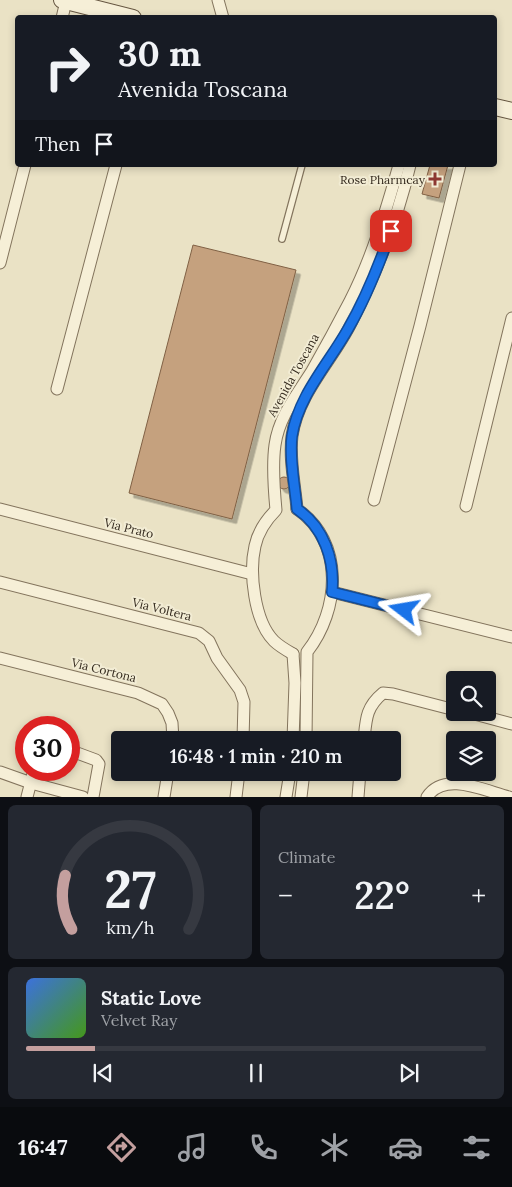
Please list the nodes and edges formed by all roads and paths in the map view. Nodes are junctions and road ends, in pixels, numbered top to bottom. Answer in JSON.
{"nodes":[{"id":1,"x":64,"y":0,"type":"edge"},
{"id":2,"x":218,"y":0,"type":"edge"},
{"id":3,"x":62,"y":15,"type":"edge"},
{"id":4,"x":122,"y":15,"type":"edge"},
{"id":5,"x":223,"y":15,"type":"edge"},
{"id":6,"x":497,"y":107,"type":"edge"},
{"id":7,"x":512,"y":111,"type":"edge"},
{"id":8,"x":24,"y":167,"type":"edge"},
{"id":9,"x":115,"y":167,"type":"edge"},
{"id":10,"x":301,"y":167,"type":"edge"},
{"id":11,"x":398,"y":167,"type":"edge"},
{"id":12,"x":409,"y":167,"type":"edge"},
{"id":13,"x":460,"y":167,"type":"edge"},
{"id":14,"x":282,"y":239,"type":"dead end"},
{"id":15,"x":374,"y":242,"type":"junction"},
{"id":16,"x":386,"y":244,"type":"junction"},
{"id":17,"x":0,"y":263,"type":"edge"},
{"id":18,"x":512,"y":318,"type":"edge"},
{"id":19,"x":315,"y":374,"type":"junction"},
{"id":20,"x":57,"y":390,"type":"dead end"},
{"id":21,"x":274,"y":456,"type":"junction"},
{"id":22,"x":292,"y":456,"type":"junction"},
{"id":23,"x":374,"y":500,"type":"dead end"},
{"id":24,"x":466,"y":506,"type":"dead end"},
{"id":25,"x":0,"y":509,"type":"edge"},
{"id":26,"x":297,"y":509,"type":"junction"},
{"id":27,"x":276,"y":510,"type":"junction"},
{"id":28,"x":252,"y":574,"type":"junction"},
{"id":29,"x":0,"y":582,"type":"edge"},
{"id":30,"x":332,"y":592,"type":"junction"},
{"id":31,"x":512,"y":636,"type":"edge"},
{"id":32,"x":307,"y":652,"type":"junction"},
{"id":33,"x":293,"y":654,"type":"junction"},
{"id":34,"x":0,"y":658,"type":"edge"},
{"id":35,"x":446,"y":708,"type":"edge"},
{"id":36,"x":496,"y":720,"type":"edge"},
{"id":37,"x":512,"y":724,"type":"edge"},
{"id":38,"x":173,"y":731,"type":"edge"},
{"id":39,"x":242,"y":731,"type":"edge"},
{"id":40,"x":293,"y":731,"type":"edge"},
{"id":41,"x":306,"y":731,"type":"edge"},
{"id":42,"x":365,"y":731,"type":"edge"},
{"id":43,"x":80,"y":754,"type":"edge"},
{"id":44,"x":0,"y":772,"type":"edge"},
{"id":45,"x":167,"y":781,"type":"edge"},
{"id":46,"x":238,"y":781,"type":"edge"},
{"id":47,"x":289,"y":781,"type":"edge"},
{"id":48,"x":303,"y":781,"type":"edge"},
{"id":49,"x":359,"y":781,"type":"edge"},
{"id":50,"x":31,"y":783,"type":"junction"},
{"id":51,"x":27,"y":797,"type":"edge"},
{"id":52,"x":82,"y":797,"type":"edge"},
{"id":53,"x":93,"y":797,"type":"edge"},
{"id":54,"x":164,"y":797,"type":"edge"},
{"id":55,"x":236,"y":797,"type":"edge"},
{"id":56,"x":286,"y":797,"type":"edge"},
{"id":57,"x":301,"y":797,"type":"edge"},
{"id":58,"x":358,"y":797,"type":"edge"},
{"id":59,"x":427,"y":797,"type":"edge"},
{"id":60,"x":509,"y":797,"type":"edge"}],
"edges":[{"from":1,"to":3,"type":"street"},
{"from":1,"to":4,"type":"main road"},
{"from":2,"to":5,"type":"street"},
{"from":6,"to":7,"type":"main road"},
{"from":8,"to":17,"type":"street"},
{"from":9,"to":20,"type":"street"},
{"from":10,"to":14,"type":"lane"},
{"from":11,"to":15,"type":"street","name":"Avenida Toscana"},
{"from":12,"to":16,"type":"street","name":"Avenida Toscana"},
{"from":13,"to":23,"type":"street"},
{"from":15,"to":16,"type":"street"},
{"from":15,"to":19,"type":"street","name":"Avenida Toscana"},
{"from":16,"to":19,"type":"street","name":"Avenida Toscana"},
{"from":18,"to":24,"type":"street"},
{"from":19,"to":21,"type":"street","name":"Avenida Toscana"},
{"from":19,"to":22,"type":"street","name":"Avenida Toscana"},
{"from":21,"to":22,"type":"street"},
{"from":21,"to":27,"type":"street","name":"Avenida Toscana"},
{"from":22,"to":26,"type":"street","name":"Avenida Toscana"},
{"from":25,"to":28,"type":"street","name":"Via Prato"},
{"from":26,"to":27,"type":"street"},
{"from":26,"to":30,"type":"street"},
{"from":27,"to":28,"type":"street"},
{"from":28,"to":33,"type":"street"},
{"from":29,"to":39,"type":"street","name":"Via Voltera"},
{"from":30,"to":31,"type":"street"},
{"from":30,"to":32,"type":"street"},
{"from":32,"to":33,"type":"street"},
{"from":32,"to":41,"type":"street"},
{"from":33,"to":40,"type":"street"},
{"from":34,"to":38,"type":"street","name":"Via Cortona"},
{"from":35,"to":42,"type":"street"},
{"from":36,"to":37,"type":"street"},
{"from":43,"to":53,"type":"street"},
{"from":44,"to":50,"type":"street"},
{"from":45,"to":54,"type":"street"},
{"from":46,"to":55,"type":"street"},
{"from":47,"to":56,"type":"street"},
{"from":48,"to":57,"type":"street"},
{"from":49,"to":58,"type":"street"},
{"from":50,"to":51,"type":"street"},
{"from":50,"to":52,"type":"street"},
{"from":59,"to":60,"type":"street"}]}
